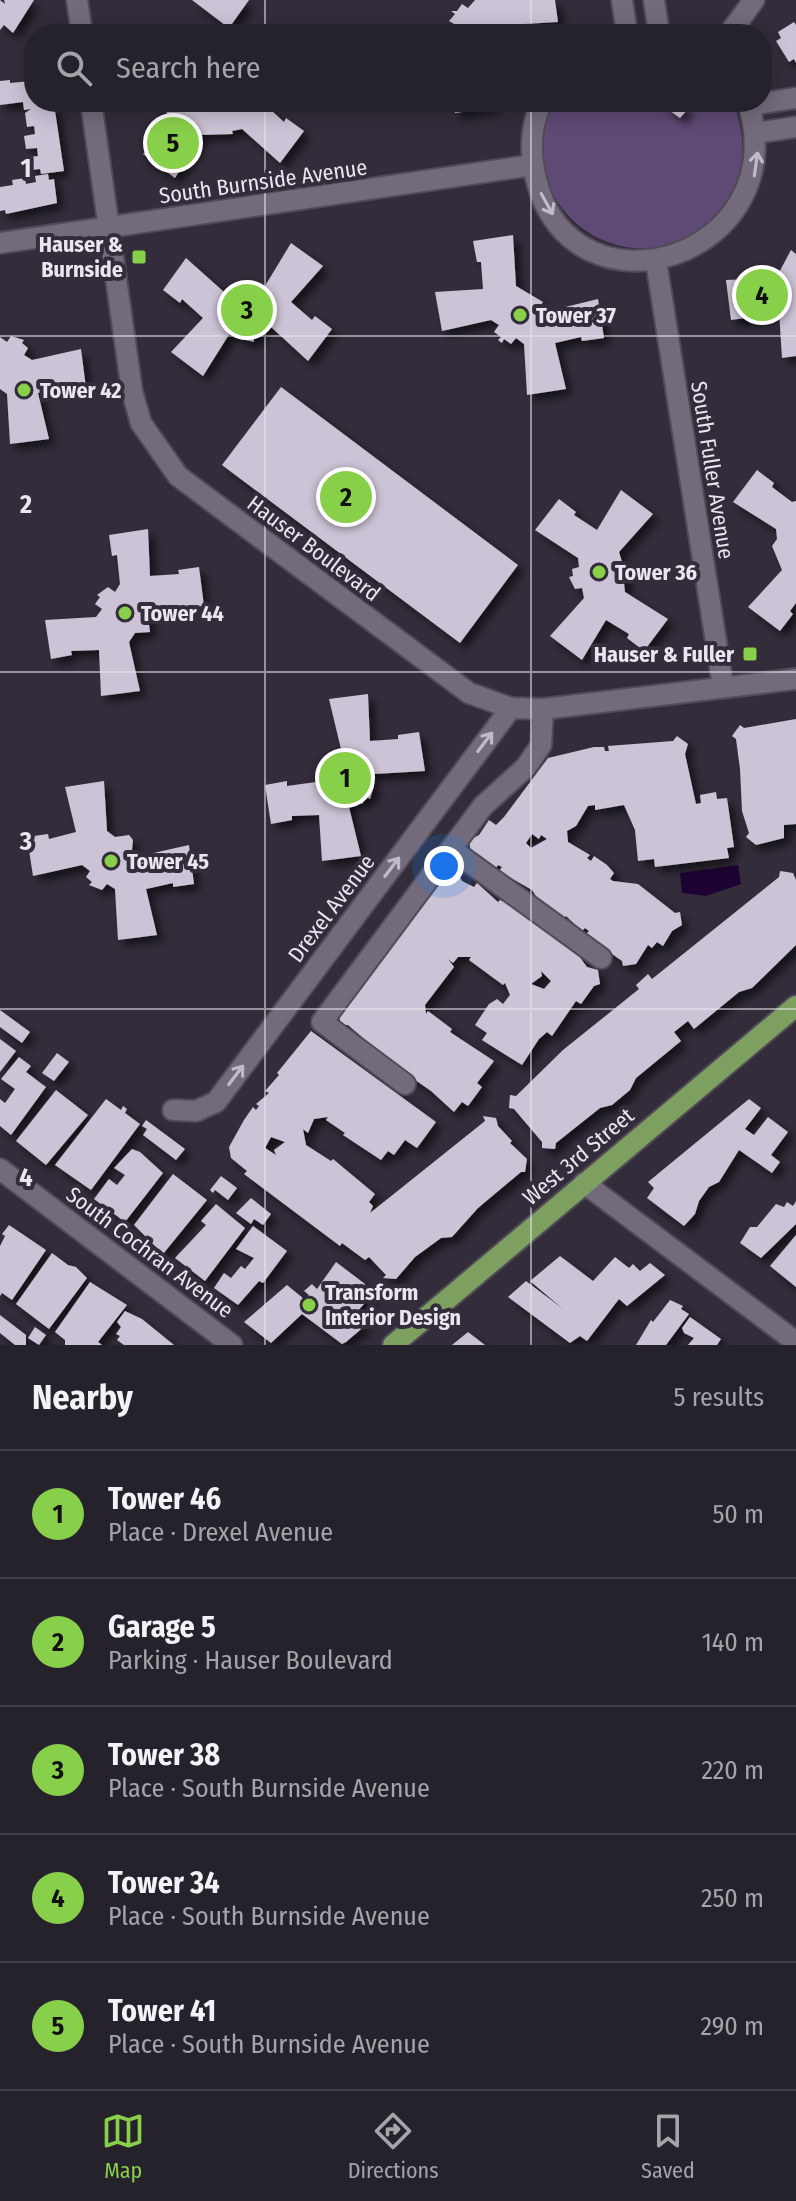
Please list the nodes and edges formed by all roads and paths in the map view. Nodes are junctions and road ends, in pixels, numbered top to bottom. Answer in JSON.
{"nodes":[{"id":1,"x":77,"y":0,"type":"edge"},
{"id":2,"x":622,"y":0,"type":"edge"},
{"id":3,"x":654,"y":0,"type":"edge"},
{"id":4,"x":754,"y":0,"type":"edge"},
{"id":5,"x":81,"y":24,"type":"edge"},
{"id":6,"x":626,"y":24,"type":"edge"},
{"id":7,"x":658,"y":24,"type":"edge"},
{"id":8,"x":736,"y":24,"type":"edge"},
{"id":9,"x":796,"y":98,"type":"edge"},
{"id":10,"x":772,"y":100,"type":"edge"},
{"id":11,"x":92,"y":112,"type":"edge"},
{"id":12,"x":539,"y":112,"type":"edge"},
{"id":13,"x":751,"y":112,"type":"edge"},
{"id":14,"x":796,"y":127,"type":"edge"},
{"id":15,"x":757,"y":133,"type":"junction"},
{"id":16,"x":533,"y":165,"type":"junction"},
{"id":17,"x":109,"y":227,"type":"junction"},
{"id":18,"x":0,"y":243,"type":"edge"},
{"id":19,"x":656,"y":261,"type":"junction"},
{"id":20,"x":796,"y":679,"type":"edge"},
{"id":21,"x":723,"y":686,"type":"junction"},
{"id":22,"x":511,"y":708,"type":"junction"},
{"id":23,"x":543,"y":709,"type":"junction"},
{"id":24,"x":451,"y":849,"type":"junction"},
{"id":25,"x":601,"y":958,"type":"dead end"},
{"id":26,"x":796,"y":1006,"type":"edge"},
{"id":27,"x":405,"y":1084,"type":"dead end"},
{"id":28,"x":173,"y":1110,"type":"dead end"},
{"id":29,"x":0,"y":1169,"type":"edge"},
{"id":30,"x":584,"y":1183,"type":"junction"},
{"id":31,"x":796,"y":1342,"type":"edge"},
{"id":32,"x":232,"y":1345,"type":"edge"},
{"id":33,"x":393,"y":1345,"type":"edge"}],
"edges":[{"from":1,"to":5,"type":"street"},
{"from":2,"to":6,"type":"street"},
{"from":3,"to":7,"type":"street"},
{"from":4,"to":8,"type":"street"},
{"from":9,"to":10,"type":"street"},
{"from":11,"to":17,"type":"street","name":"Hauser Boulevard"},
{"from":12,"to":16,"type":"street"},
{"from":13,"to":15,"type":"street"},
{"from":14,"to":15,"type":"street"},
{"from":19,"to":15,"type":"street","one_way":true},
{"from":16,"to":17,"type":"street","name":"South Burnside Avenue"},
{"from":16,"to":19,"type":"street","one_way":true},
{"from":17,"to":18,"type":"street","name":"South Burnside Avenue"},
{"from":17,"to":22,"type":"street","name":"Hauser Boulevard"},
{"from":19,"to":21,"type":"street","name":"South Fuller Avenue"},
{"from":20,"to":21,"type":"street","name":"Hauser Boulevard"},
{"from":21,"to":23,"type":"street","name":"Hauser Boulevard"},
{"from":22,"to":23,"type":"street","name":"Hauser Boulevard"},
{"from":28,"to":22,"type":"street","name":"Drexel Avenue","one_way":true},
{"from":23,"to":24,"type":"street"},
{"from":24,"to":25,"type":"street"},
{"from":24,"to":27,"type":"street"},
{"from":26,"to":30,"type":"main road","name":"West 3rd Street"},
{"from":29,"to":32,"type":"street","name":"South Cochran Avenue"},
{"from":30,"to":31,"type":"street"},
{"from":30,"to":33,"type":"main road","name":"West 3rd Street"}]}
